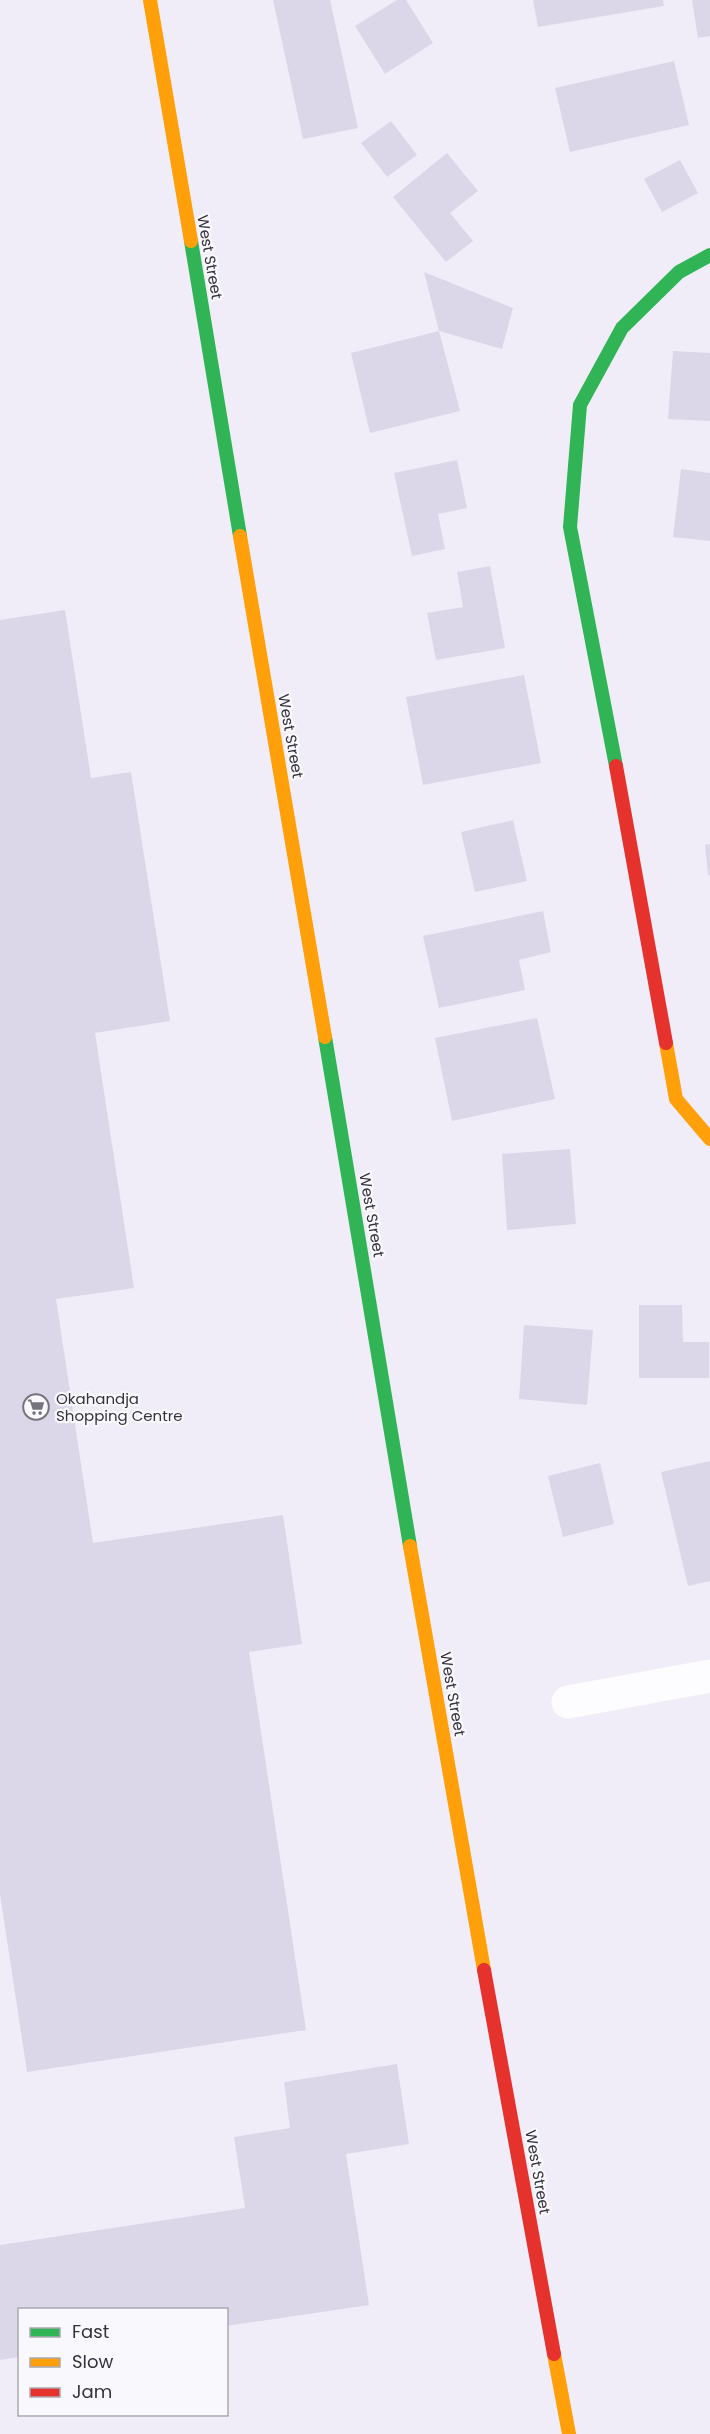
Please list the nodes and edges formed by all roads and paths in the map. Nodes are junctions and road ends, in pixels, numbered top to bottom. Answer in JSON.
{"nodes":[{"id":1,"x":150,"y":0,"type":"edge"},
{"id":2,"x":710,"y":255,"type":"edge"},
{"id":3,"x":710,"y":1139,"type":"edge"},
{"id":4,"x":710,"y":1676,"type":"edge"},
{"id":5,"x":568,"y":1702,"type":"dead end"},
{"id":6,"x":569,"y":2434,"type":"edge"}],
"edges":[{"from":1,"to":6,"type":"street","name":"West Street"},
{"from":2,"to":3,"type":"street"},
{"from":4,"to":5,"type":"street"}]}
